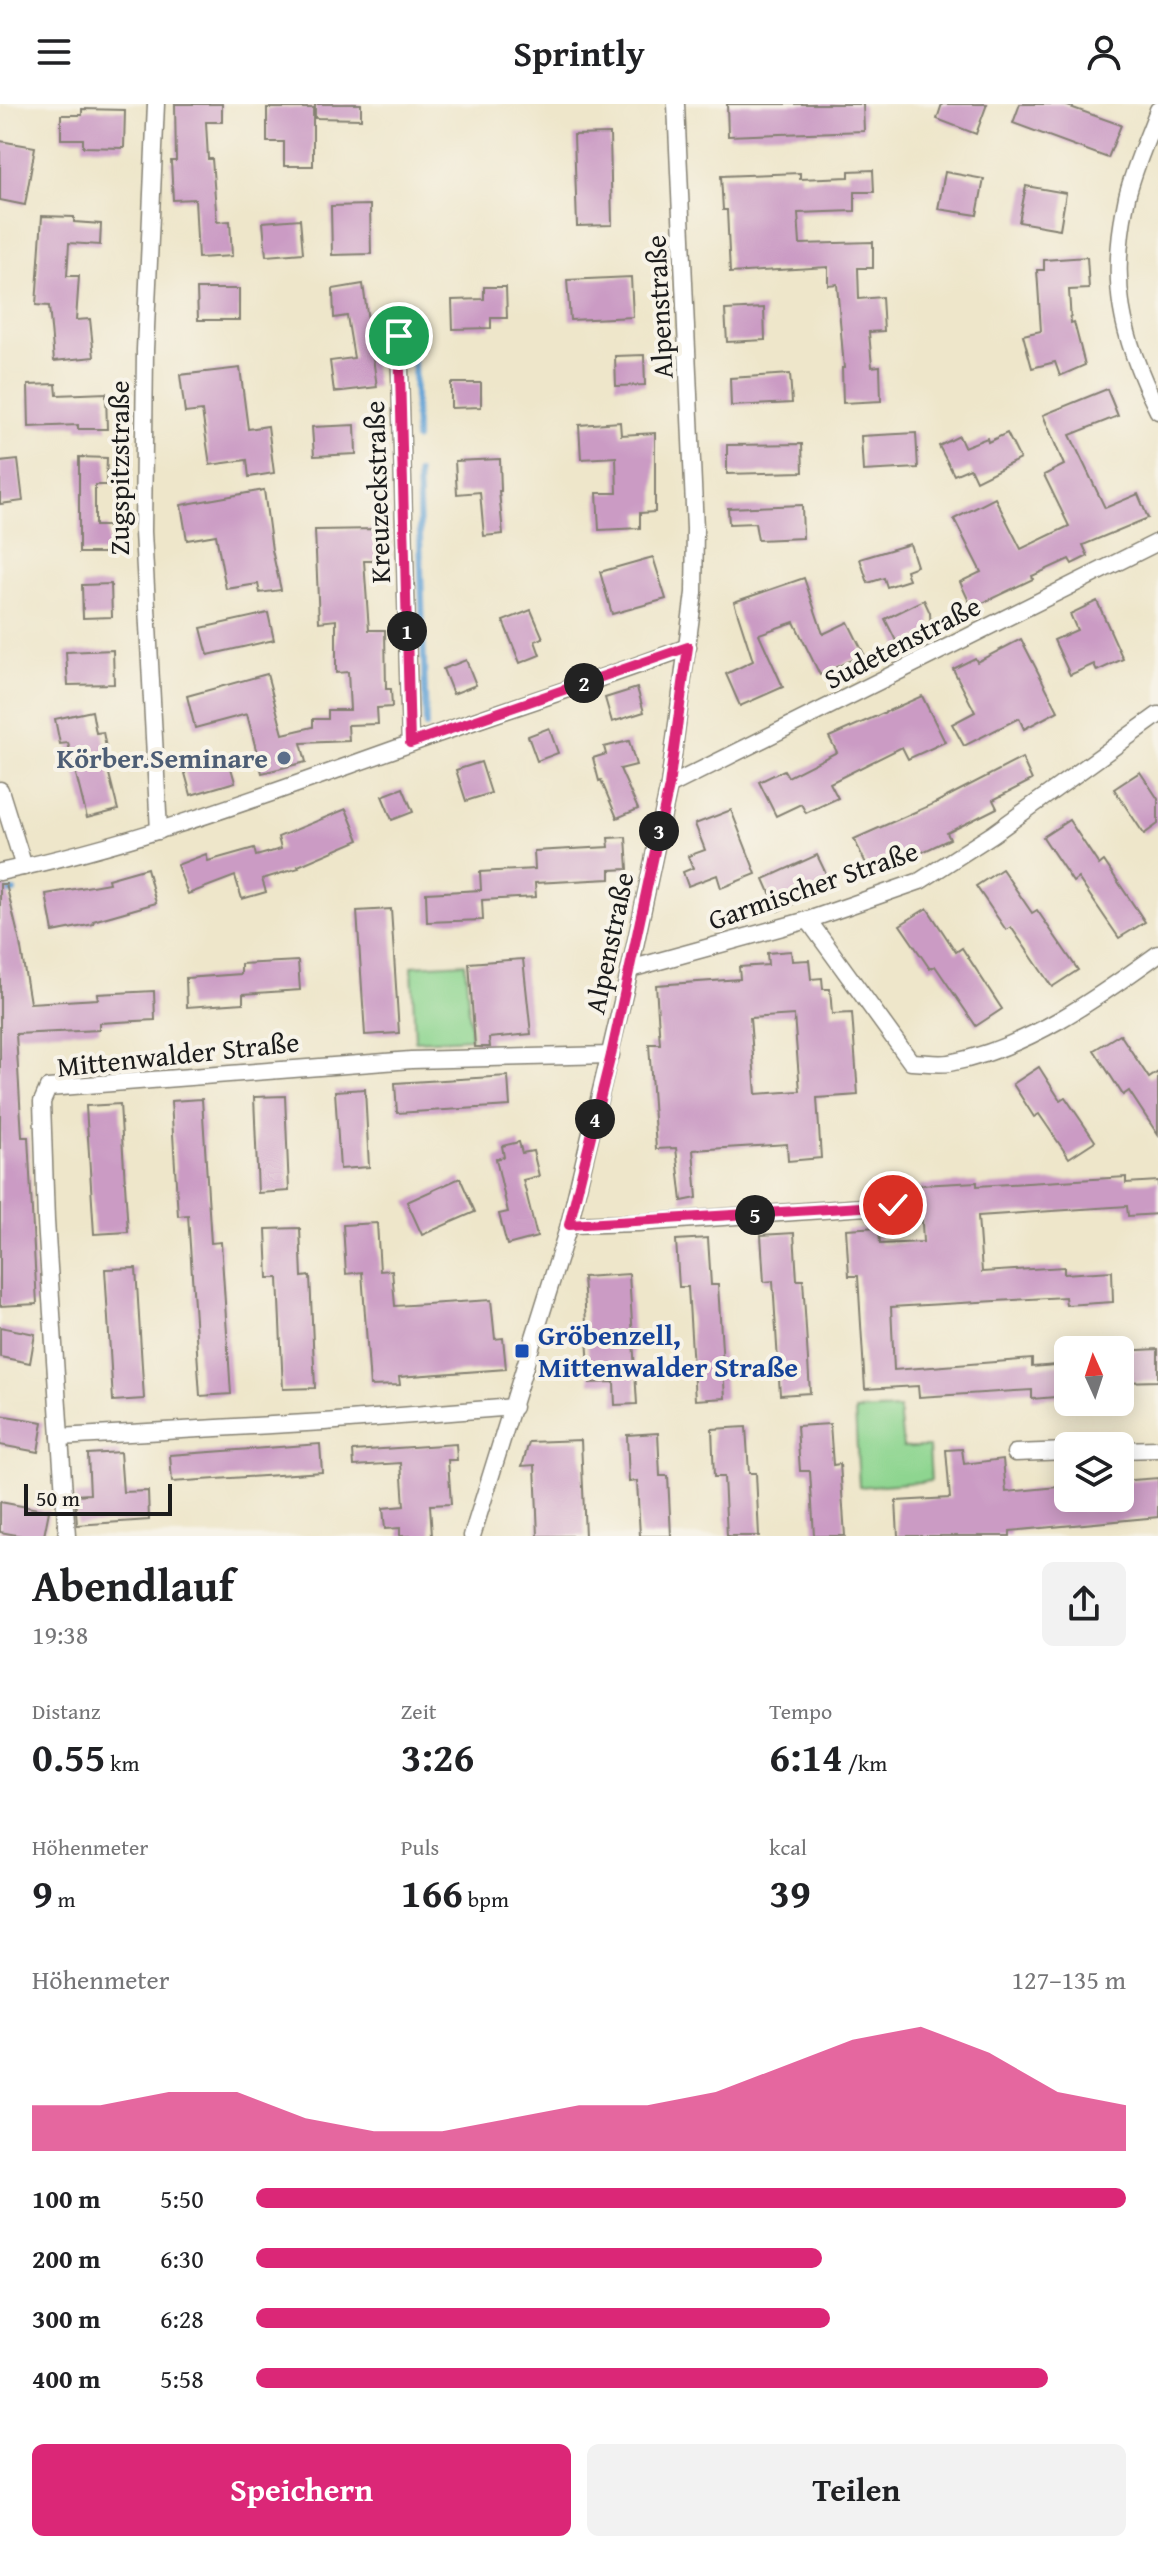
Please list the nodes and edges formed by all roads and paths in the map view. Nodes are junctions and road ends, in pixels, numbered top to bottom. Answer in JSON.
{"nodes":[{"id":1,"x":156,"y":104,"type":"edge"},
{"id":2,"x":676,"y":104,"type":"edge"},
{"id":3,"x":1158,"y":110,"type":"edge"},
{"id":4,"x":399,"y":336,"type":"dead end"},
{"id":5,"x":1158,"y":411,"type":"edge"},
{"id":6,"x":1158,"y":542,"type":"edge"},
{"id":7,"x":688,"y":647,"type":"junction"},
{"id":8,"x":1158,"y":715,"type":"edge"},
{"id":9,"x":410,"y":743,"type":"junction"},
{"id":10,"x":669,"y":786,"type":"junction"},
{"id":11,"x":0,"y":790,"type":"edge"},
{"id":12,"x":159,"y":831,"type":"junction"},
{"id":13,"x":24,"y":867,"type":"junction"},
{"id":14,"x":0,"y":872,"type":"edge"},
{"id":15,"x":808,"y":920,"type":"junction"},
{"id":16,"x":1158,"y":954,"type":"edge"},
{"id":17,"x":630,"y":969,"type":"junction"},
{"id":18,"x":611,"y":1055,"type":"junction"},
{"id":19,"x":893,"y":1205,"type":"dead end"},
{"id":20,"x":569,"y":1225,"type":"junction"},
{"id":21,"x":514,"y":1407,"type":"junction"},
{"id":22,"x":60,"y":1437,"type":"junction"},
{"id":23,"x":1158,"y":1449,"type":"edge"},
{"id":24,"x":1134,"y":1450,"type":"edge"},
{"id":25,"x":1054,"y":1452,"type":"edge"},
{"id":26,"x":1015,"y":1453,"type":"dead end"},
{"id":27,"x":67,"y":1536,"type":"edge"},
{"id":28,"x":472,"y":1536,"type":"edge"}],
"edges":[{"from":1,"to":12,"type":"street","name":"Zugspitzstraße"},
{"from":2,"to":7,"type":"street","name":"Alpenstraße"},
{"from":3,"to":5,"type":"street"},
{"from":4,"to":9,"type":"street","name":"Kreuzeckstraße"},
{"from":6,"to":10,"type":"street","name":"Sudetenstraße"},
{"from":7,"to":9,"type":"street"},
{"from":7,"to":10,"type":"street","name":"Alpenstraße"},
{"from":8,"to":15,"type":"street","name":"Garmischer Straße"},
{"from":9,"to":12,"type":"street"},
{"from":10,"to":17,"type":"street","name":"Alpenstraße"},
{"from":11,"to":13,"type":"street"},
{"from":12,"to":13,"type":"street"},
{"from":13,"to":14,"type":"street"},
{"from":15,"to":16,"type":"street"},
{"from":15,"to":17,"type":"street","name":"Garmischer Straße"},
{"from":17,"to":18,"type":"street","name":"Alpenstraße"},
{"from":18,"to":20,"type":"street","name":"Alpenstraße"},
{"from":18,"to":22,"type":"street","name":"Mittenwalder Straße"},
{"from":19,"to":20,"type":"street"},
{"from":20,"to":21,"type":"street","name":"Alpenstraße"},
{"from":21,"to":22,"type":"street"},
{"from":21,"to":28,"type":"street","name":"Alpenstraße"},
{"from":22,"to":27,"type":"street","name":"Mittenwalder Straße"},
{"from":23,"to":24,"type":"street"},
{"from":25,"to":26,"type":"street"}]}
